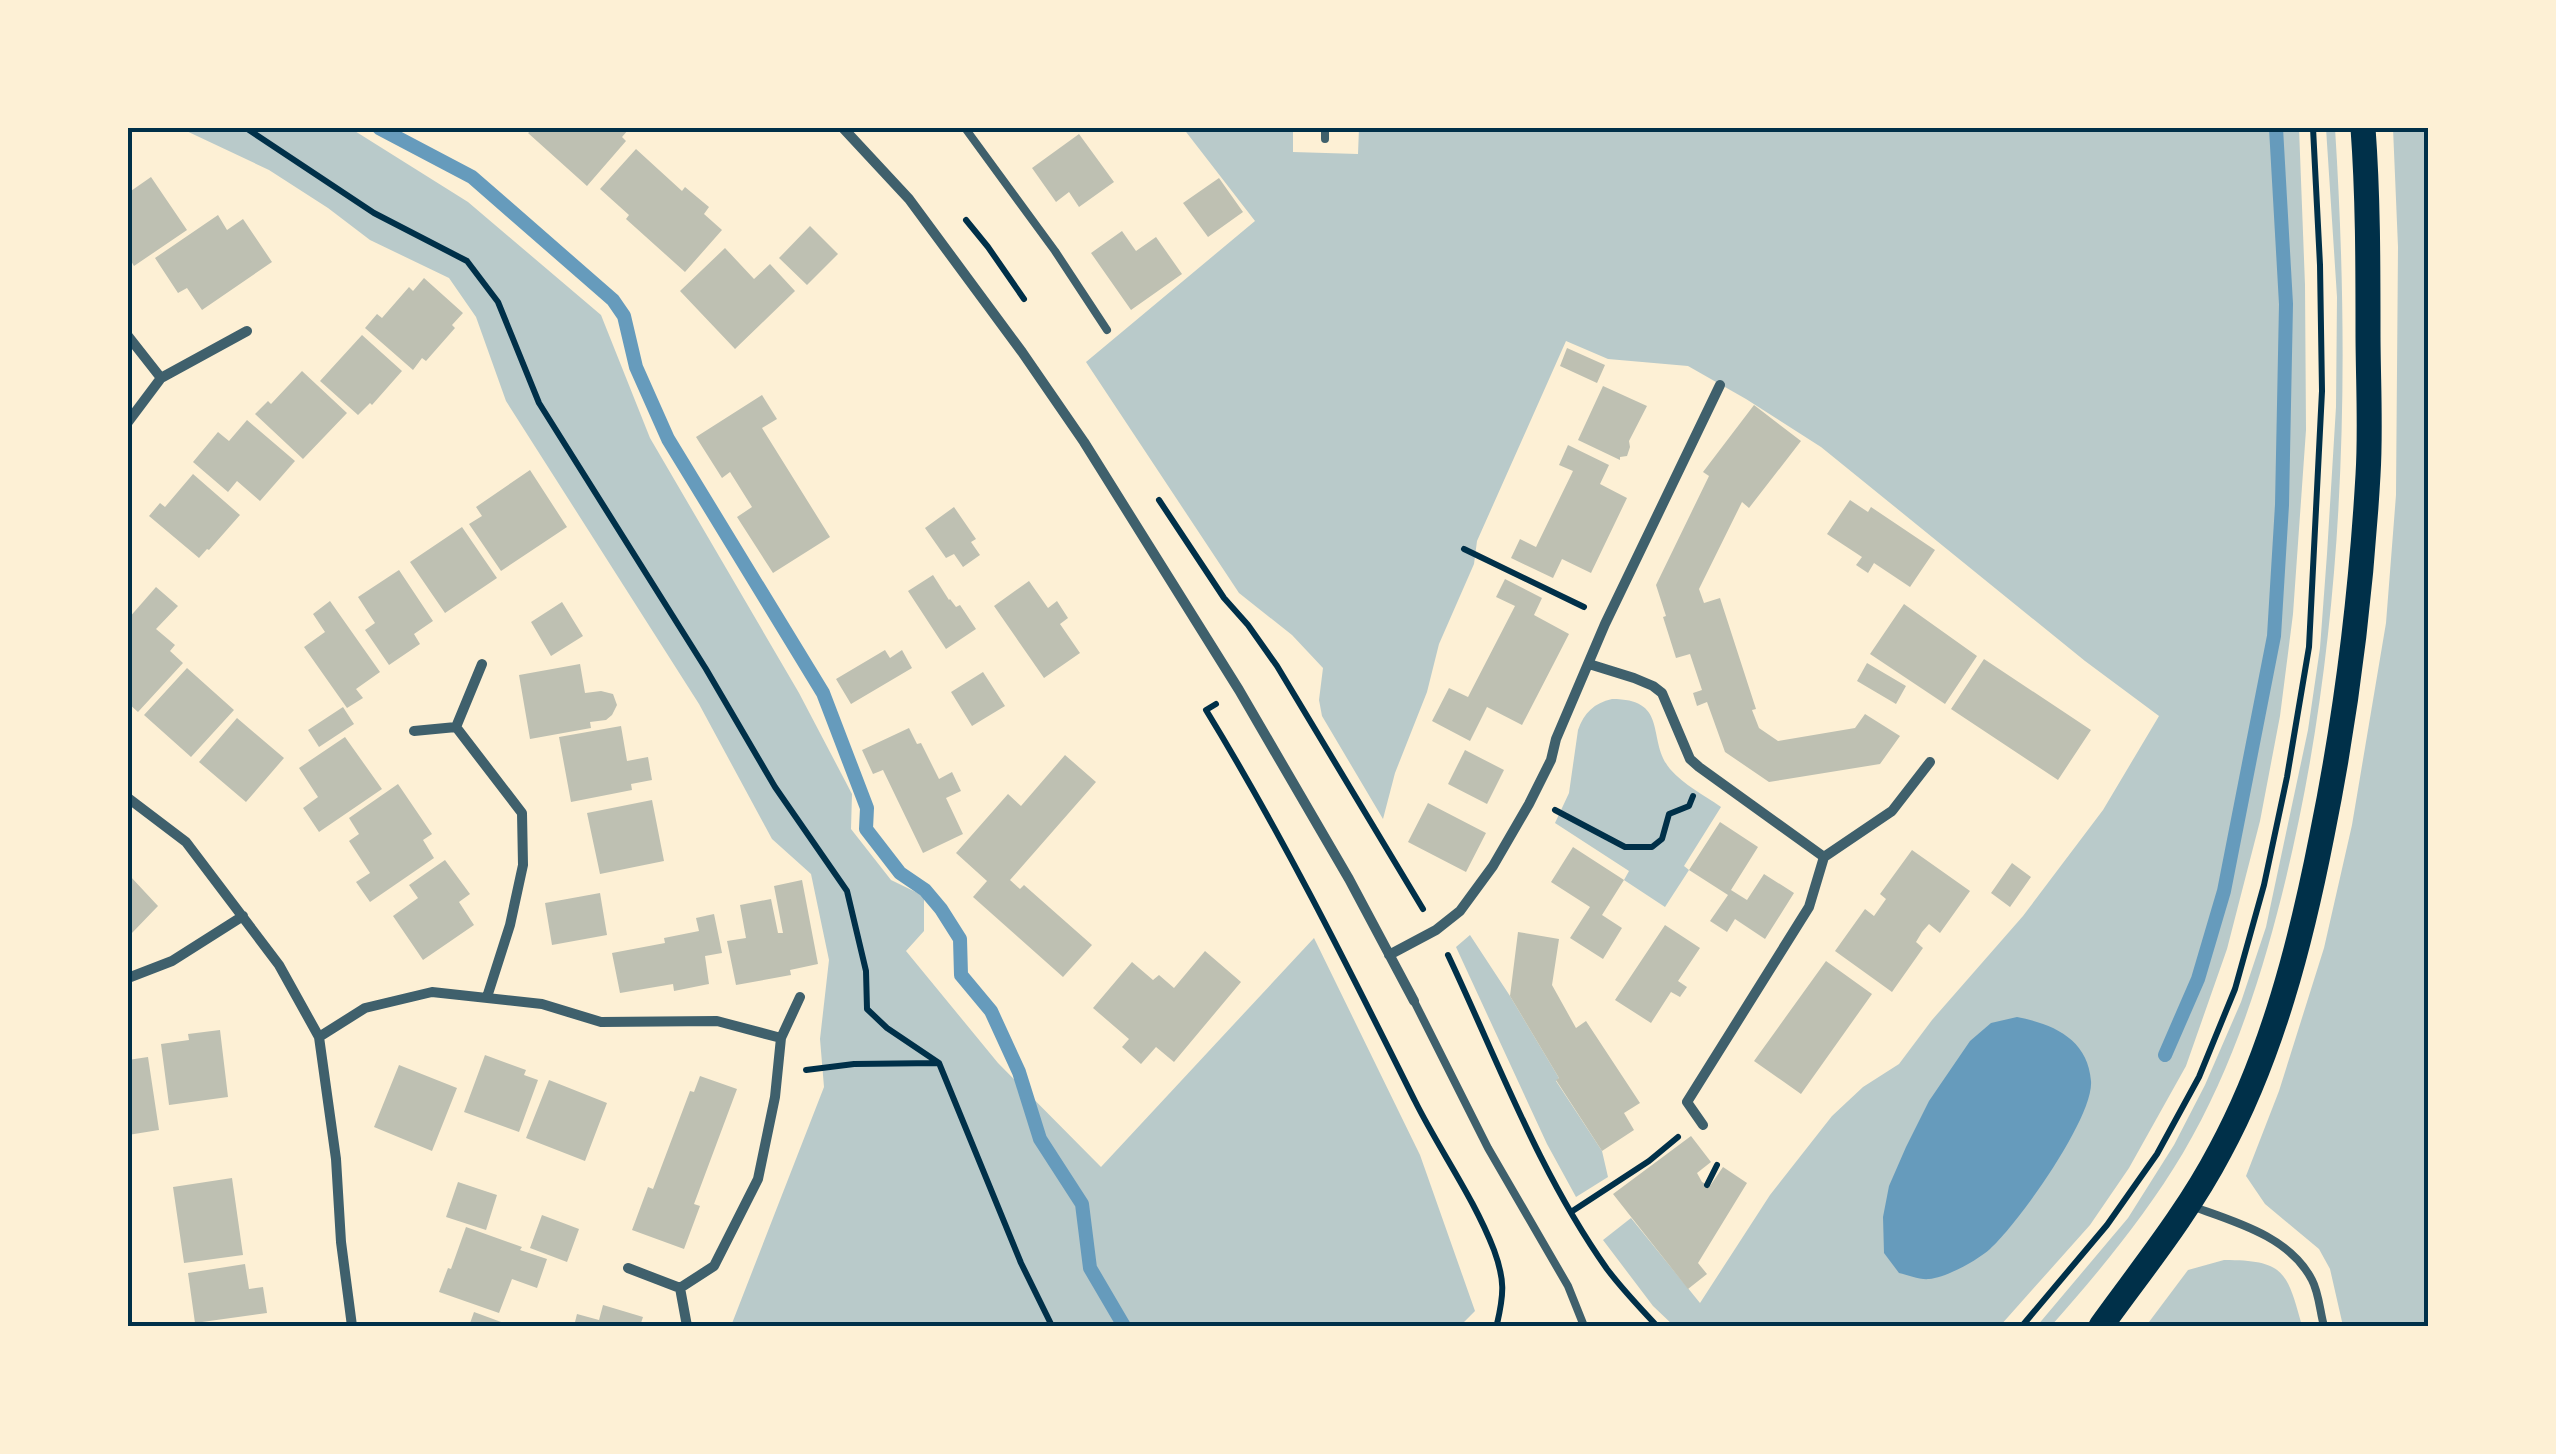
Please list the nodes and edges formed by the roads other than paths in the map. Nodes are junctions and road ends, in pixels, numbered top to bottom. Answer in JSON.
{"nodes":[{"id":1,"x":843,"y":128,"type":"edge"},
{"id":2,"x":965,"y":128,"type":"edge"},
{"id":3,"x":1325,"y":128,"type":"edge"},
{"id":4,"x":2362,"y":128,"type":"edge"},
{"id":5,"x":1325,"y":139,"type":"dead end"},
{"id":6,"x":247,"y":330,"type":"dead end"},
{"id":7,"x":1108,"y":330,"type":"dead end"},
{"id":8,"x":128,"y":336,"type":"edge"},
{"id":9,"x":161,"y":378,"type":"junction"},
{"id":10,"x":1720,"y":385,"type":"dead end"},
{"id":11,"x":128,"y":422,"type":"edge"},
{"id":12,"x":482,"y":664,"type":"dead end"},
{"id":13,"x":1589,"y":664,"type":"junction"},
{"id":14,"x":456,"y":727,"type":"junction"},
{"id":15,"x":414,"y":731,"type":"dead end"},
{"id":16,"x":1930,"y":762,"type":"dead end"},
{"id":17,"x":128,"y":798,"type":"edge"},
{"id":18,"x":1824,"y":857,"type":"junction"},
{"id":19,"x":243,"y":916,"type":"junction"},
{"id":20,"x":1389,"y":954,"type":"junction"},
{"id":21,"x":128,"y":978,"type":"edge"},
{"id":22,"x":487,"y":997,"type":"junction"},
{"id":23,"x":800,"y":997,"type":"dead end"},
{"id":24,"x":1414,"y":1001,"type":"joint"},
{"id":25,"x":319,"y":1037,"type":"junction"},
{"id":26,"x":781,"y":1038,"type":"junction"},
{"id":27,"x":1703,"y":1125,"type":"dead end"},
{"id":28,"x":2189,"y":1205,"type":"junction"},
{"id":29,"x":628,"y":1268,"type":"dead end"},
{"id":30,"x":680,"y":1288,"type":"junction"},
{"id":31,"x":352,"y":1326,"type":"edge"},
{"id":32,"x":687,"y":1326,"type":"edge"},
{"id":33,"x":1584,"y":1326,"type":"edge"},
{"id":34,"x":2101,"y":1326,"type":"edge"},
{"id":35,"x":2324,"y":1326,"type":"edge"}],
"edges":[{"from":1,"to":20,"type":"street"},
{"from":2,"to":7,"type":"lane"},
{"from":3,"to":5,"type":"lane"},
{"from":4,"to":28,"type":"main road"},
{"from":6,"to":9,"type":"street"},
{"from":8,"to":9,"type":"street"},
{"from":9,"to":11,"type":"street"},
{"from":10,"to":13,"type":"street"},
{"from":12,"to":14,"type":"street"},
{"from":13,"to":18,"type":"street"},
{"from":13,"to":20,"type":"street"},
{"from":14,"to":15,"type":"street"},
{"from":14,"to":22,"type":"street"},
{"from":16,"to":18,"type":"street"},
{"from":17,"to":19,"type":"street"},
{"from":18,"to":27,"type":"street"},
{"from":19,"to":21,"type":"street"},
{"from":19,"to":25,"type":"street"},
{"from":20,"to":24,"type":"street"},
{"from":22,"to":25,"type":"street"},
{"from":22,"to":26,"type":"street"},
{"from":23,"to":26,"type":"street"},
{"from":24,"to":33,"type":"lane"},
{"from":25,"to":31,"type":"street"},
{"from":26,"to":30,"type":"street"},
{"from":28,"to":34,"type":"main road"},
{"from":28,"to":35,"type":"lane"},
{"from":29,"to":30,"type":"street"},
{"from":30,"to":32,"type":"street"}]}
